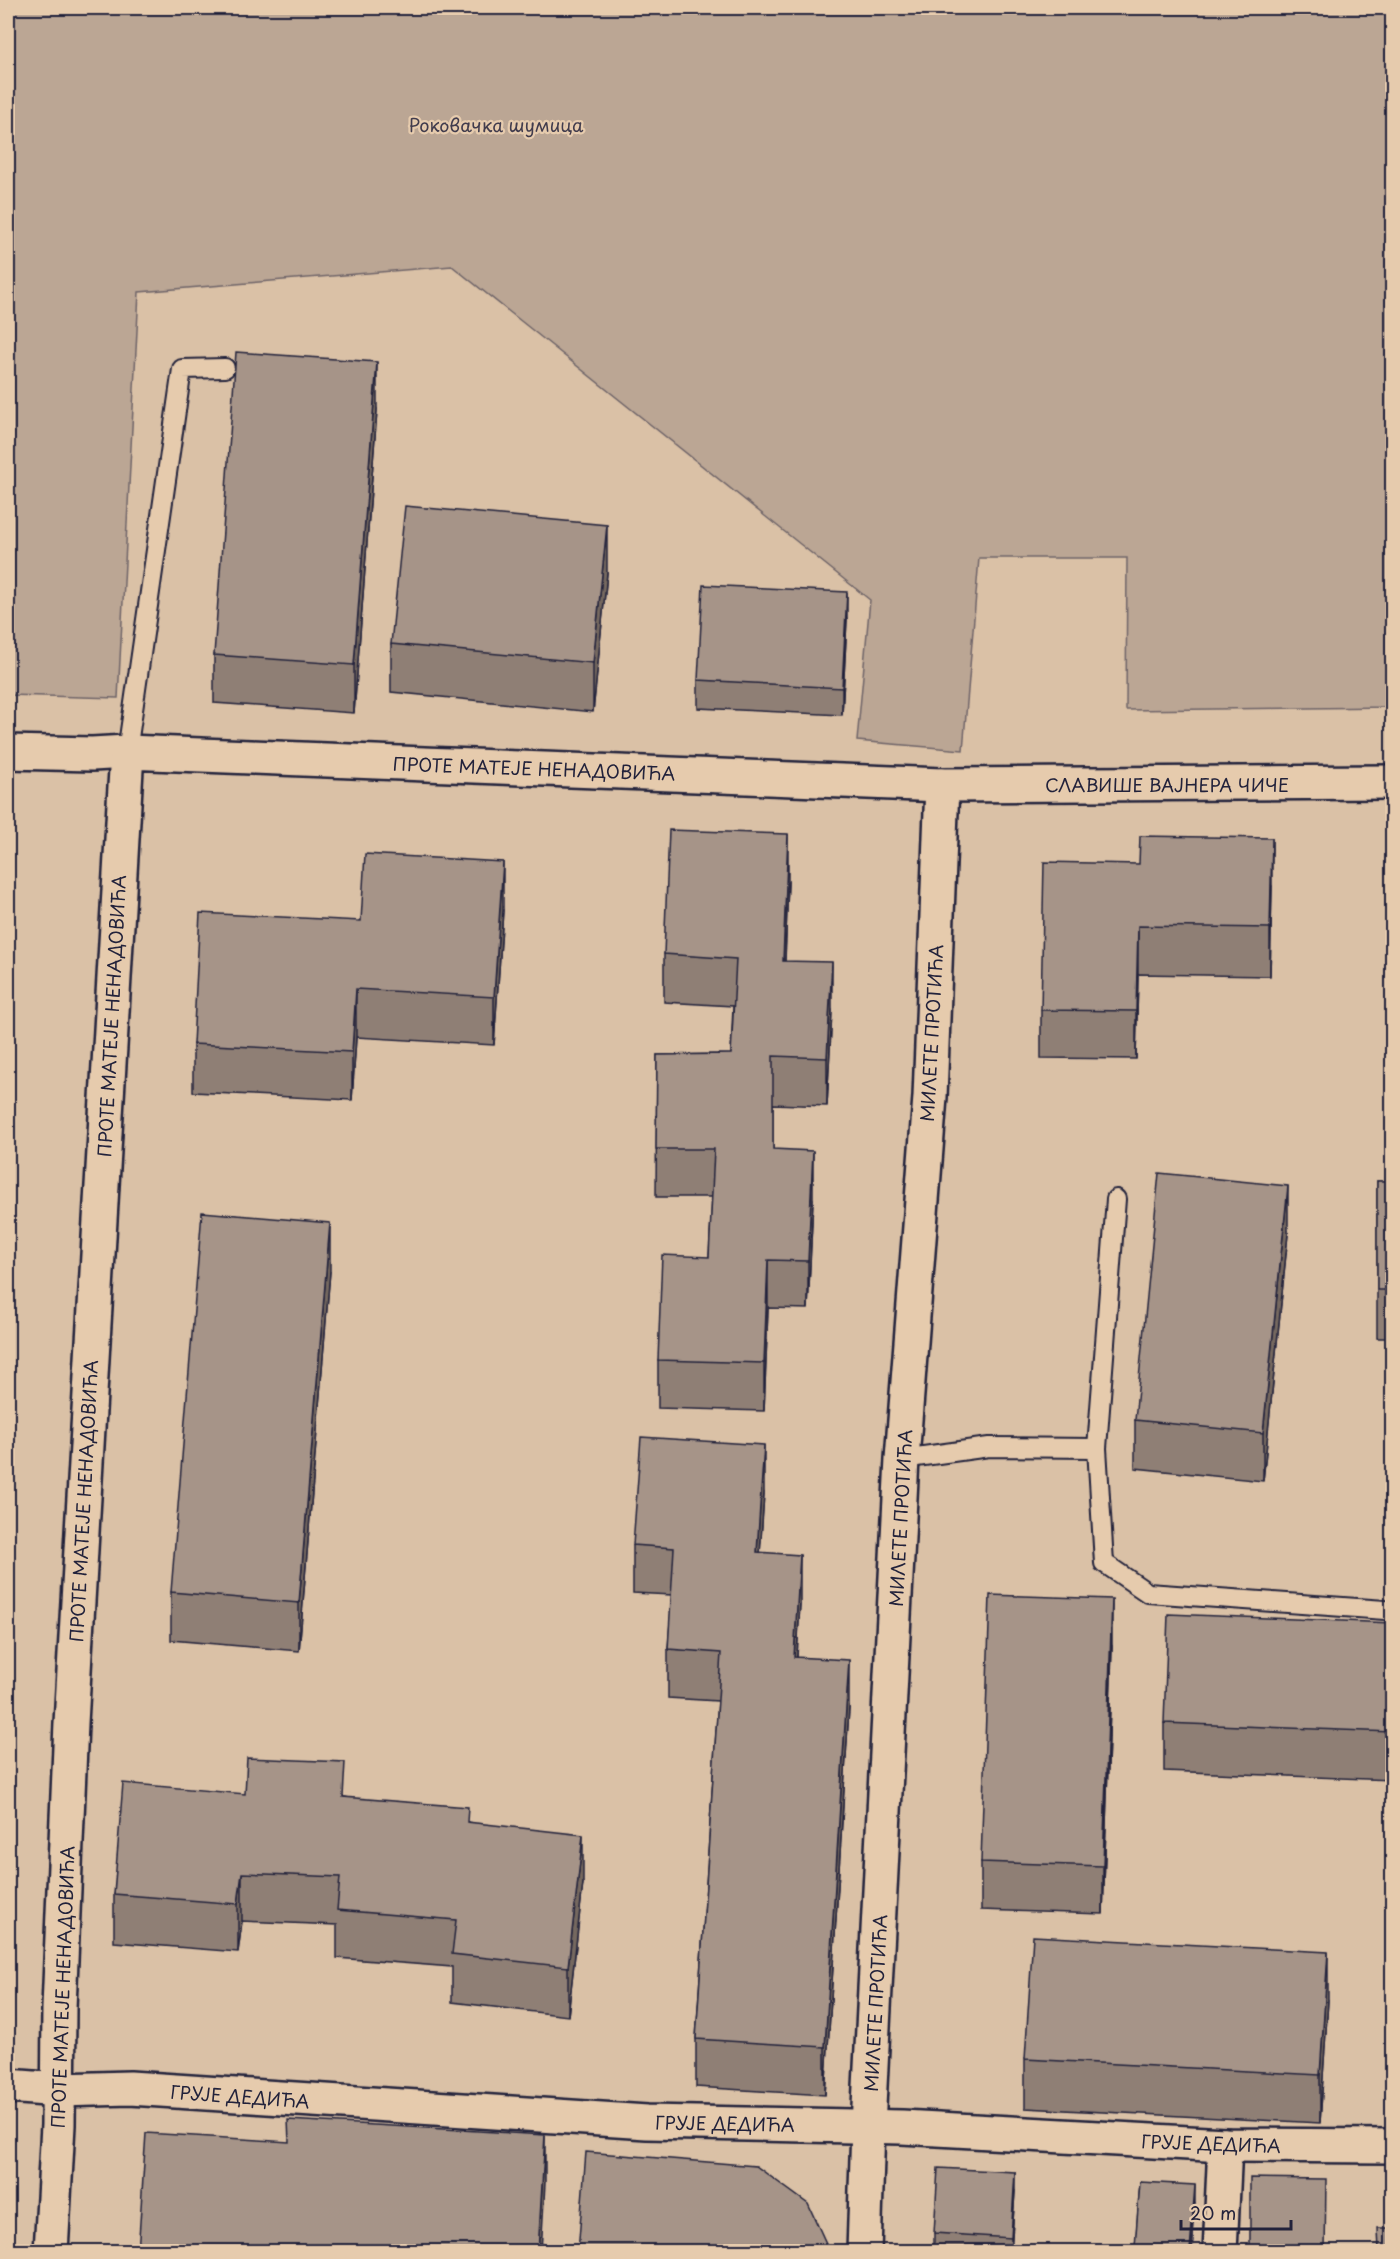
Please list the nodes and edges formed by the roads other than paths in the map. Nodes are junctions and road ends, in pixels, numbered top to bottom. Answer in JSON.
{"nodes":[{"id":1,"x":225,"y":368,"type":"dead end"},
{"id":2,"x":8,"y":752,"type":"edge"},
{"id":3,"x":127,"y":752,"type":"junction"},
{"id":4,"x":1392,"y":782,"type":"edge"},
{"id":5,"x":942,"y":785,"type":"junction"},
{"id":6,"x":1116,"y":1199,"type":"dead end"},
{"id":7,"x":1097,"y":1448,"type":"junction"},
{"id":8,"x":902,"y":1459,"type":"junction"},
{"id":9,"x":1392,"y":1612,"type":"edge"},
{"id":10,"x":8,"y":2086,"type":"edge"},
{"id":11,"x":59,"y":2090,"type":"junction"},
{"id":12,"x":868,"y":2126,"type":"junction"},
{"id":13,"x":1226,"y":2145,"type":"junction"},
{"id":14,"x":1392,"y":2146,"type":"edge"},
{"id":15,"x":51,"y":2252,"type":"edge"},
{"id":16,"x":864,"y":2252,"type":"edge"},
{"id":17,"x":1220,"y":2252,"type":"edge"}],
"edges":[{"from":1,"to":3,"type":"lane","name":"ПРОТЕ МАТЕЈЕ НЕНАДОВИЋА"},
{"from":2,"to":3,"type":"street"},
{"from":3,"to":5,"type":"street","name":"ПРОТЕ МАТЕЈЕ НЕНАДОВИЋА"},
{"from":3,"to":11,"type":"street","name":"ПРОТЕ МАТЕЈЕ НЕНАДОВИЋА"},
{"from":4,"to":5,"type":"street","name":"СЛАВИШЕ ВАЈНЕРА ЧИЧЕ"},
{"from":5,"to":8,"type":"street","name":"МИЛЕТЕ ПРОТИЋА"},
{"from":6,"to":7,"type":"lane"},
{"from":7,"to":8,"type":"lane"},
{"from":7,"to":9,"type":"lane"},
{"from":8,"to":12,"type":"street","name":"МИЛЕТЕ ПРОТИЋА"},
{"from":10,"to":11,"type":"street","name":"ГРУЈЕ ДЕДИЋА"},
{"from":11,"to":12,"type":"street","name":"ГРУЈЕ ДЕДИЋА"},
{"from":11,"to":15,"type":"street","name":"ПРОТЕ МАТЕЈЕ НЕНАДОВИЋА"},
{"from":12,"to":13,"type":"street","name":"ГРУЈЕ ДЕДИЋА"},
{"from":12,"to":16,"type":"street","name":"МИЛЕТЕ ПРОТИЋА"},
{"from":13,"to":14,"type":"street","name":"ГРУЈЕ ДЕДИЋА"},
{"from":13,"to":17,"type":"street"}]}
